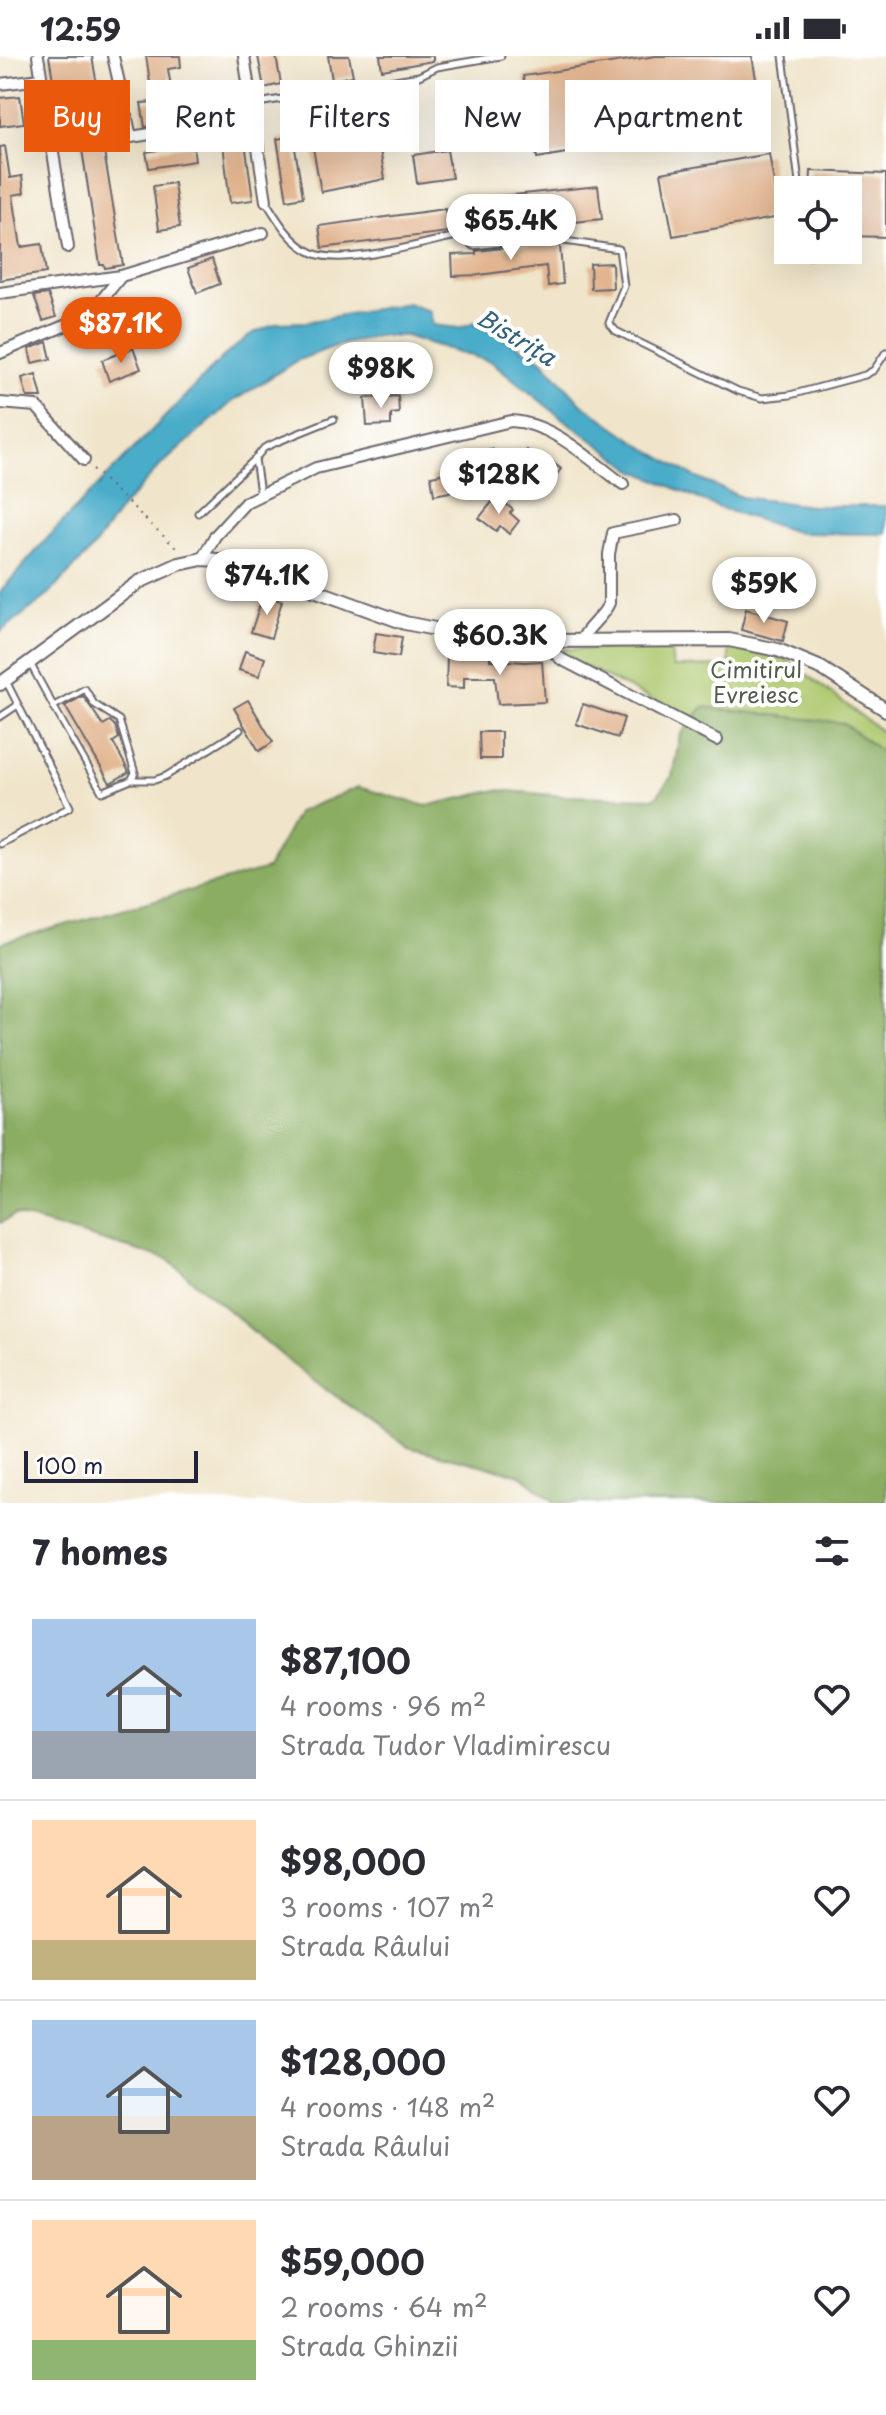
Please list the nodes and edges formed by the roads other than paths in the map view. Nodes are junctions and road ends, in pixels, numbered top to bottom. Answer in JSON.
{"nodes":[{"id":1,"x":38,"y":56,"type":"edge"},
{"id":2,"x":113,"y":56,"type":"edge"},
{"id":3,"x":244,"y":56,"type":"edge"},
{"id":4,"x":501,"y":56,"type":"edge"},
{"id":5,"x":783,"y":56,"type":"edge"},
{"id":6,"x":41,"y":79,"type":"joint"},
{"id":7,"x":247,"y":80,"type":"edge"},
{"id":8,"x":0,"y":84,"type":"edge"},
{"id":9,"x":264,"y":102,"type":"edge"},
{"id":10,"x":146,"y":135,"type":"edge"},
{"id":11,"x":131,"y":137,"type":"joint"},
{"id":12,"x":53,"y":152,"type":"edge"},
{"id":13,"x":258,"y":152,"type":"edge"},
{"id":14,"x":798,"y":176,"type":"edge"},
{"id":15,"x":266,"y":201,"type":"joint"},
{"id":16,"x":263,"y":233,"type":"dead end"},
{"id":17,"x":68,"y":247,"type":"dead end"},
{"id":18,"x":121,"y":276,"type":"junction"},
{"id":19,"x":0,"y":293,"type":"edge"},
{"id":20,"x":886,"y":352,"type":"edge"},
{"id":21,"x":0,"y":353,"type":"edge"},
{"id":22,"x":0,"y":403,"type":"edge"},
{"id":23,"x":334,"y":419,"type":"dead end"},
{"id":24,"x":255,"y":459,"type":"junction"},
{"id":25,"x":84,"y":460,"type":"road end"},
{"id":26,"x":623,"y":484,"type":"dead end"},
{"id":27,"x":260,"y":494,"type":"junction"},
{"id":28,"x":198,"y":513,"type":"dead end"},
{"id":29,"x":677,"y":520,"type":"dead end"},
{"id":30,"x":202,"y":559,"type":"junction"},
{"id":31,"x":542,"y":641,"type":"junction"},
{"id":32,"x":581,"y":641,"type":"junction"},
{"id":33,"x":29,"y":662,"type":"junction"},
{"id":34,"x":2,"y":682,"type":"edge"},
{"id":35,"x":18,"y":705,"type":"junction"},
{"id":36,"x":54,"y":706,"type":"junction"},
{"id":37,"x":886,"y":710,"type":"edge"},
{"id":38,"x":0,"y":717,"type":"edge"},
{"id":39,"x":240,"y":730,"type":"dead end"},
{"id":40,"x":717,"y":740,"type":"dead end"},
{"id":41,"x":131,"y":780,"type":"junction"},
{"id":42,"x":0,"y":844,"type":"edge"}],
"edges":[{"from":1,"to":6,"type":"street"},
{"from":2,"to":11,"type":"street"},
{"from":3,"to":7,"type":"street"},
{"from":4,"to":9,"type":"lane"},
{"from":5,"to":14,"type":"lane"},
{"from":6,"to":8,"type":"street"},
{"from":10,"to":11,"type":"street"},
{"from":12,"to":17,"type":"street"},
{"from":13,"to":15,"type":"street"},
{"from":15,"to":20,"type":"lane"},
{"from":16,"to":18,"type":"street"},
{"from":18,"to":19,"type":"street"},
{"from":18,"to":21,"type":"street"},
{"from":22,"to":25,"type":"street"},
{"from":23,"to":24,"type":"lane"},
{"from":24,"to":27,"type":"lane"},
{"from":24,"to":28,"type":"lane"},
{"from":26,"to":27,"type":"street"},
{"from":27,"to":30,"type":"street"},
{"from":29,"to":32,"type":"street"},
{"from":30,"to":31,"type":"street"},
{"from":30,"to":33,"type":"street"},
{"from":31,"to":32,"type":"street"},
{"from":31,"to":40,"type":"street"},
{"from":32,"to":37,"type":"street"},
{"from":33,"to":34,"type":"street"},
{"from":33,"to":36,"type":"lane"},
{"from":34,"to":35,"type":"lane"},
{"from":35,"to":38,"type":"lane"},
{"from":35,"to":42,"type":"lane"},
{"from":36,"to":41,"type":"lane"},
{"from":36,"to":41,"type":"lane"},
{"from":39,"to":41,"type":"lane"}]}
